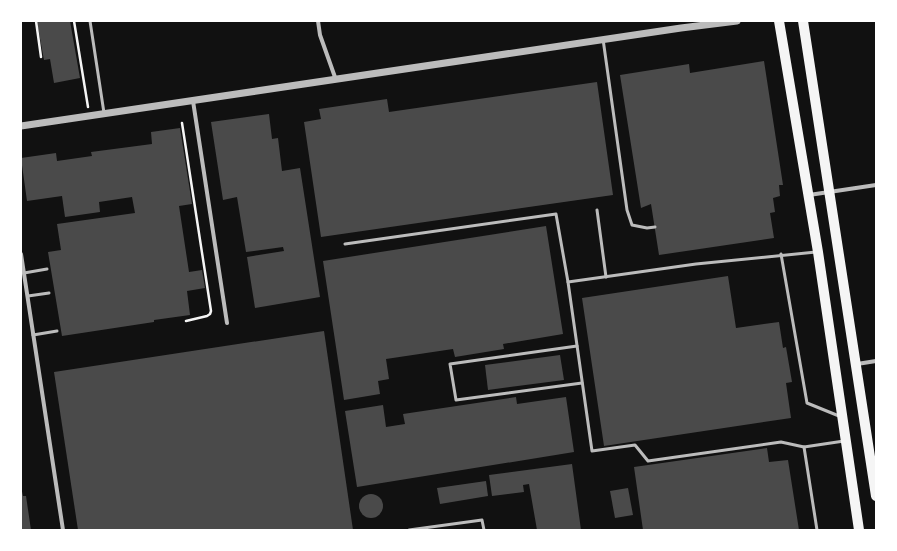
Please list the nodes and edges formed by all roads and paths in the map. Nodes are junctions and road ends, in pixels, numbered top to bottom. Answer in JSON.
{"nodes":[{"id":1,"x":36,"y":21,"type":"edge"},
{"id":2,"x":74,"y":21,"type":"edge"},
{"id":3,"x":90,"y":21,"type":"edge"},
{"id":4,"x":318,"y":21,"type":"edge"},
{"id":5,"x":737,"y":21,"type":"edge"},
{"id":6,"x":780,"y":21,"type":"edge"},
{"id":7,"x":803,"y":21,"type":"edge"},
{"id":8,"x":604,"y":39,"type":"junction"},
{"id":9,"x":41,"y":57,"type":"dead end"},
{"id":10,"x":336,"y":80,"type":"junction"},
{"id":11,"x":193,"y":100,"type":"junction"},
{"id":12,"x":104,"y":113,"type":"junction"},
{"id":13,"x":90,"y":115,"type":"junction"},
{"id":14,"x":182,"y":123,"type":"dead end"},
{"id":15,"x":21,"y":126,"type":"edge"},
{"id":16,"x":876,"y":185,"type":"edge"},
{"id":17,"x":829,"y":192,"type":"junction"},
{"id":18,"x":809,"y":195,"type":"junction"},
{"id":19,"x":596,"y":210,"type":"dead end"},
{"id":20,"x":655,"y":228,"type":"dead end"},
{"id":21,"x":344,"y":244,"type":"dead end"},
{"id":22,"x":818,"y":252,"type":"junction"},
{"id":23,"x":21,"y":254,"type":"edge"},
{"id":24,"x":781,"y":254,"type":"junction"},
{"id":25,"x":47,"y":269,"type":"dead end"},
{"id":26,"x":24,"y":273,"type":"junction"},
{"id":27,"x":606,"y":277,"type":"junction"},
{"id":28,"x":568,"y":282,"type":"junction"},
{"id":29,"x":49,"y":293,"type":"dead end"},
{"id":30,"x":28,"y":296,"type":"junction"},
{"id":31,"x":186,"y":321,"type":"dead end"},
{"id":32,"x":227,"y":323,"type":"dead end"},
{"id":33,"x":57,"y":331,"type":"dead end"},
{"id":34,"x":33,"y":335,"type":"junction"},
{"id":35,"x":577,"y":346,"type":"junction"},
{"id":36,"x":876,"y":361,"type":"edge"},
{"id":37,"x":857,"y":364,"type":"junction"},
{"id":38,"x":582,"y":383,"type":"junction"},
{"id":39,"x":842,"y":417,"type":"junction"},
{"id":40,"x":846,"y":441,"type":"junction"},
{"id":41,"x":804,"y":447,"type":"junction"},
{"id":42,"x":876,"y":496,"type":"edge"},
{"id":43,"x":63,"y":530,"type":"edge"},
{"id":44,"x":408,"y":530,"type":"edge"},
{"id":45,"x":484,"y":530,"type":"edge"},
{"id":46,"x":817,"y":530,"type":"edge"},
{"id":47,"x":860,"y":530,"type":"edge"}],
"edges":[{"from":1,"to":9,"type":"path"},
{"from":2,"to":13,"type":"path"},
{"from":3,"to":12,"type":"lane"},
{"from":4,"to":10,"type":"street"},
{"from":5,"to":8,"type":"street"},
{"from":6,"to":18,"type":"main road"},
{"from":7,"to":17,"type":"main road"},
{"from":8,"to":10,"type":"street"},
{"from":8,"to":20,"type":"lane"},
{"from":10,"to":11,"type":"street"},
{"from":11,"to":12,"type":"street"},
{"from":11,"to":32,"type":"street"},
{"from":12,"to":13,"type":"street"},
{"from":13,"to":15,"type":"street"},
{"from":14,"to":31,"type":"path"},
{"from":16,"to":17,"type":"street"},
{"from":17,"to":18,"type":"street"},
{"from":17,"to":37,"type":"main road"},
{"from":18,"to":22,"type":"main road"},
{"from":19,"to":27,"type":"lane"},
{"from":21,"to":28,"type":"lane"},
{"from":22,"to":24,"type":"lane"},
{"from":22,"to":39,"type":"main road"},
{"from":23,"to":26,"type":"street"},
{"from":24,"to":27,"type":"lane"},
{"from":24,"to":39,"type":"lane"},
{"from":25,"to":26,"type":"lane"},
{"from":26,"to":30,"type":"street"},
{"from":27,"to":28,"type":"lane"},
{"from":28,"to":35,"type":"lane"},
{"from":29,"to":30,"type":"lane"},
{"from":30,"to":34,"type":"street"},
{"from":33,"to":34,"type":"lane"},
{"from":34,"to":43,"type":"street"},
{"from":35,"to":38,"type":"lane"},
{"from":35,"to":38,"type":"lane"},
{"from":36,"to":37,"type":"street"},
{"from":37,"to":42,"type":"main road"},
{"from":38,"to":41,"type":"lane"},
{"from":39,"to":40,"type":"main road"},
{"from":40,"to":41,"type":"lane"},
{"from":40,"to":47,"type":"main road"},
{"from":41,"to":46,"type":"lane"},
{"from":44,"to":45,"type":"lane"}]}
